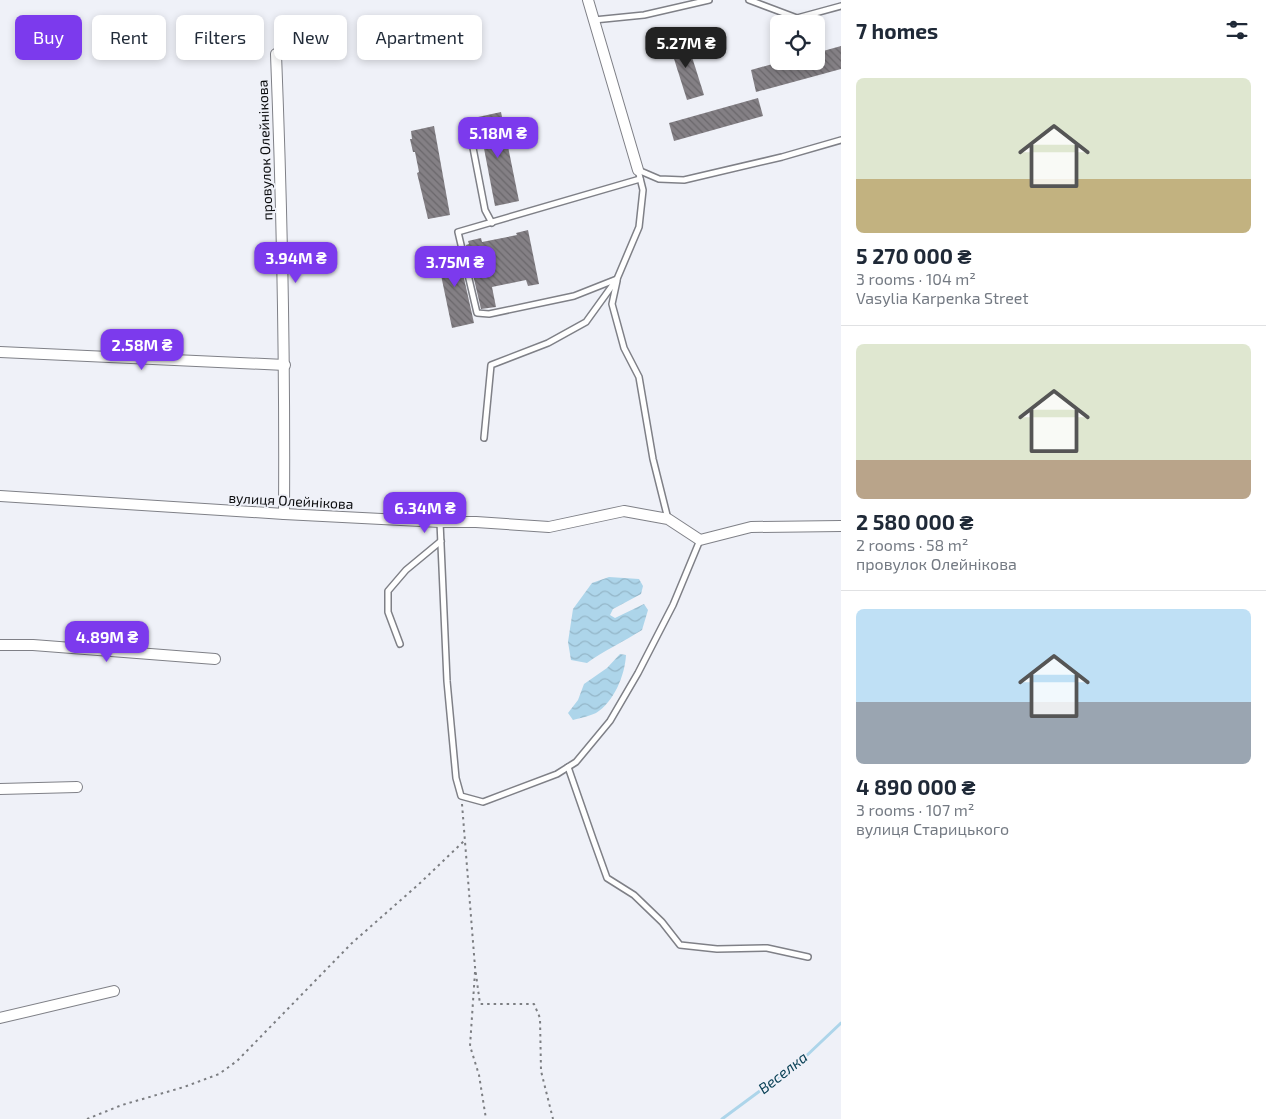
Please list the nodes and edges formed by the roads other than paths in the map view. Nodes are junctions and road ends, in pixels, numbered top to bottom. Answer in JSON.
{"nodes":[{"id":1,"x":588,"y":0,"type":"edge"},
{"id":2,"x":709,"y":0,"type":"edge"},
{"id":3,"x":749,"y":0,"type":"edge"},
{"id":4,"x":841,"y":6,"type":"edge"},
{"id":5,"x":594,"y":20,"type":"junction"},
{"id":6,"x":276,"y":60,"type":"edge"},
{"id":7,"x":468,"y":122,"type":"dead end"},
{"id":8,"x":841,"y":140,"type":"edge"},
{"id":9,"x":639,"y":174,"type":"junction"},
{"id":10,"x":492,"y":223,"type":"junction"},
{"id":11,"x":617,"y":279,"type":"junction"},
{"id":12,"x":0,"y":352,"type":"edge"},
{"id":13,"x":285,"y":365,"type":"junction"},
{"id":14,"x":484,"y":438,"type":"dead end"},
{"id":15,"x":0,"y":496,"type":"edge"},
{"id":16,"x":284,"y":514,"type":"junction"},
{"id":17,"x":668,"y":519,"type":"junction"},
{"id":18,"x":440,"y":522,"type":"junction"},
{"id":19,"x":841,"y":526,"type":"edge"},
{"id":20,"x":700,"y":540,"type":"junction"},
{"id":21,"x":441,"y":541,"type":"junction"},
{"id":22,"x":400,"y":644,"type":"dead end"},
{"id":23,"x":0,"y":645,"type":"edge"},
{"id":24,"x":216,"y":659,"type":"dead end"},
{"id":25,"x":568,"y":767,"type":"junction"},
{"id":26,"x":77,"y":787,"type":"dead end"},
{"id":27,"x":0,"y":789,"type":"edge"},
{"id":28,"x":808,"y":957,"type":"dead end"},
{"id":29,"x":114,"y":991,"type":"dead end"},
{"id":30,"x":0,"y":1018,"type":"edge"}],
"edges":[{"from":1,"to":5,"type":"street"},
{"from":2,"to":5,"type":"lane"},
{"from":3,"to":4,"type":"lane"},
{"from":5,"to":9,"type":"street"},
{"from":6,"to":13,"type":"street","name":"провулок Олейнікова"},
{"from":7,"to":10,"type":"lane"},
{"from":8,"to":9,"type":"lane"},
{"from":9,"to":10,"type":"lane"},
{"from":9,"to":11,"type":"lane"},
{"from":10,"to":11,"type":"lane"},
{"from":11,"to":14,"type":"lane"},
{"from":11,"to":17,"type":"lane"},
{"from":12,"to":13,"type":"street"},
{"from":13,"to":16,"type":"street","name":"провулок Олейнікова"},
{"from":15,"to":16,"type":"street","name":"вулиця Олейнікова"},
{"from":16,"to":18,"type":"street","name":"вулиця Олейнікова"},
{"from":17,"to":18,"type":"street","name":"вулиця Олейнікова"},
{"from":17,"to":20,"type":"street","name":"вулиця Олейнікова"},
{"from":18,"to":21,"type":"lane"},
{"from":19,"to":20,"type":"street"},
{"from":20,"to":25,"type":"lane"},
{"from":21,"to":22,"type":"lane"},
{"from":21,"to":25,"type":"lane"},
{"from":23,"to":24,"type":"street"},
{"from":25,"to":28,"type":"lane"},
{"from":26,"to":27,"type":"street"},
{"from":29,"to":30,"type":"street"}]}
